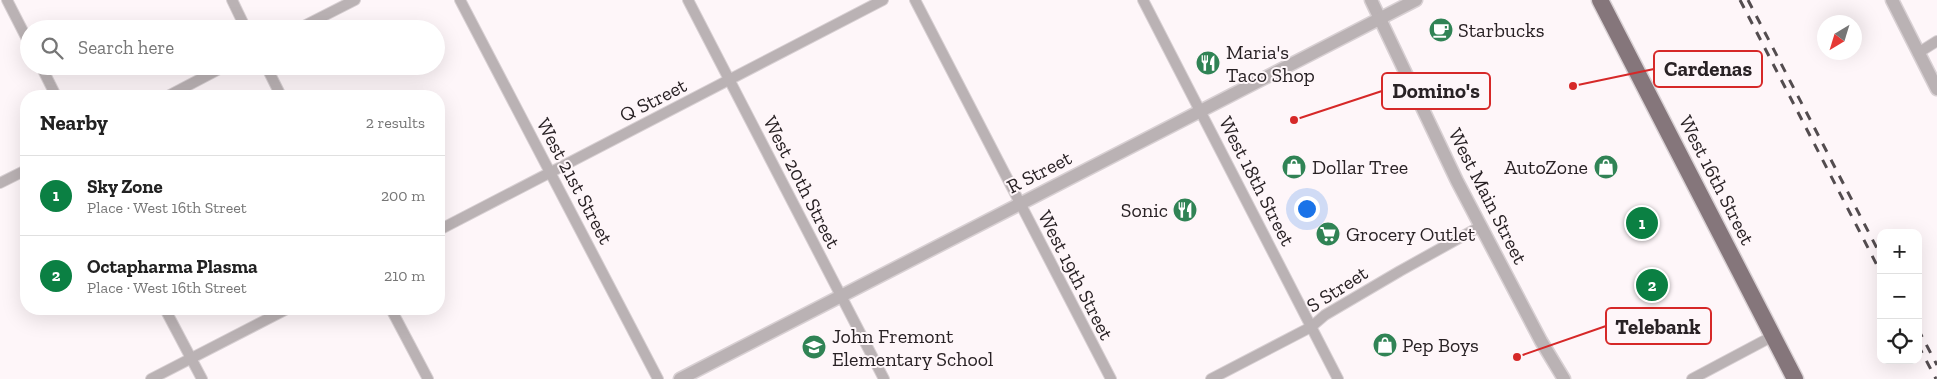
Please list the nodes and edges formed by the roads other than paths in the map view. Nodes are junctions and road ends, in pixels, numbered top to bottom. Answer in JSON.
{"nodes":[{"id":1,"x":7,"y":0,"type":"edge"},
{"id":2,"x":232,"y":0,"type":"edge"},
{"id":3,"x":355,"y":0,"type":"edge"},
{"id":4,"x":460,"y":0,"type":"edge"},
{"id":5,"x":688,"y":0,"type":"edge"},
{"id":6,"x":883,"y":0,"type":"edge"},
{"id":7,"x":915,"y":0,"type":"edge"},
{"id":8,"x":1143,"y":0,"type":"edge"},
{"id":9,"x":1371,"y":0,"type":"edge"},
{"id":10,"x":1416,"y":0,"type":"edge"},
{"id":11,"x":1600,"y":0,"type":"edge"},
{"id":12,"x":1892,"y":0,"type":"edge"},
{"id":13,"x":1380,"y":18,"type":"junction"},
{"id":14,"x":242,"y":20,"type":"edge"},
{"id":15,"x":316,"y":20,"type":"edge"},
{"id":16,"x":20,"y":25,"type":"edge"},
{"id":17,"x":1937,"y":41,"type":"edge"},
{"id":18,"x":1918,"y":53,"type":"junction"},
{"id":19,"x":46,"y":75,"type":"edge"},
{"id":20,"x":209,"y":75,"type":"edge"},
{"id":21,"x":270,"y":75,"type":"edge"},
{"id":22,"x":730,"y":80,"type":"junction"},
{"id":23,"x":1937,"y":89,"type":"edge"},
{"id":24,"x":53,"y":90,"type":"edge"},
{"id":25,"x":180,"y":90,"type":"edge"},
{"id":26,"x":278,"y":90,"type":"edge"},
{"id":27,"x":1200,"y":110,"type":"junction"},
{"id":28,"x":20,"y":173,"type":"edge"},
{"id":29,"x":550,"y":173,"type":"junction"},
{"id":30,"x":0,"y":183,"type":"edge"},
{"id":31,"x":1020,"y":203,"type":"junction"},
{"id":32,"x":1481,"y":226,"type":"junction"},
{"id":33,"x":445,"y":227,"type":"edge"},
{"id":34,"x":841,"y":296,"type":"junction"},
{"id":35,"x":169,"y":315,"type":"edge"},
{"id":36,"x":275,"y":315,"type":"edge"},
{"id":37,"x":394,"y":315,"type":"edge"},
{"id":38,"x":1311,"y":327,"type":"junction"},
{"id":39,"x":1773,"y":336,"type":"junction"},
{"id":40,"x":191,"y":358,"type":"junction"},
{"id":41,"x":151,"y":379,"type":"edge"},
{"id":42,"x":202,"y":379,"type":"edge"},
{"id":43,"x":428,"y":379,"type":"edge"},
{"id":44,"x":658,"y":379,"type":"edge"},
{"id":45,"x":680,"y":379,"type":"edge"},
{"id":46,"x":884,"y":379,"type":"edge"},
{"id":47,"x":1111,"y":379,"type":"edge"},
{"id":48,"x":1211,"y":379,"type":"edge"},
{"id":49,"x":1338,"y":379,"type":"edge"},
{"id":50,"x":1564,"y":379,"type":"edge"},
{"id":51,"x":1692,"y":379,"type":"edge"},
{"id":52,"x":1796,"y":379,"type":"edge"}],
"edges":[{"from":1,"to":16,"type":"street"},
{"from":2,"to":14,"type":"street"},
{"from":3,"to":15,"type":"street"},
{"from":4,"to":29,"type":"street","name":"West 21st Street"},
{"from":5,"to":22,"type":"street","name":"West 20th Street"},
{"from":6,"to":22,"type":"street","name":"Q Street"},
{"from":7,"to":31,"type":"street","name":"West 19th Street"},
{"from":8,"to":27,"type":"street","name":"West 18th Street"},
{"from":9,"to":13,"type":"street","name":"West Main Street"},
{"from":10,"to":13,"type":"street","name":"R Street"},
{"from":11,"to":39,"type":"main road","name":"West 16th Street"},
{"from":12,"to":18,"type":"street"},
{"from":13,"to":27,"type":"street","name":"R Street"},
{"from":13,"to":32,"type":"street","name":"West Main Street"},
{"from":17,"to":18,"type":"street"},
{"from":18,"to":23,"type":"street"},
{"from":19,"to":24,"type":"street"},
{"from":20,"to":25,"type":"street"},
{"from":21,"to":26,"type":"street"},
{"from":22,"to":29,"type":"street","name":"Q Street"},
{"from":22,"to":34,"type":"street","name":"West 20th Street"},
{"from":27,"to":31,"type":"street","name":"R Street"},
{"from":27,"to":38,"type":"street","name":"West 18th Street"},
{"from":28,"to":30,"type":"street"},
{"from":29,"to":33,"type":"street","name":"Q Street"},
{"from":29,"to":44,"type":"street","name":"West 21st Street"},
{"from":31,"to":34,"type":"street","name":"R Street"},
{"from":31,"to":47,"type":"street","name":"West 19th Street"},
{"from":32,"to":38,"type":"street","name":"S Street"},
{"from":32,"to":50,"type":"street","name":"West Main Street"},
{"from":34,"to":45,"type":"street","name":"R Street"},
{"from":34,"to":46,"type":"street","name":"West 20th Street"},
{"from":35,"to":40,"type":"street"},
{"from":36,"to":40,"type":"street"},
{"from":37,"to":43,"type":"street"},
{"from":38,"to":48,"type":"street","name":"S Street"},
{"from":38,"to":49,"type":"street","name":"West 18th Street"},
{"from":39,"to":51,"type":"street"},
{"from":39,"to":52,"type":"main road","name":"West 16th Street"},
{"from":40,"to":41,"type":"street"},
{"from":40,"to":42,"type":"street"}]}
